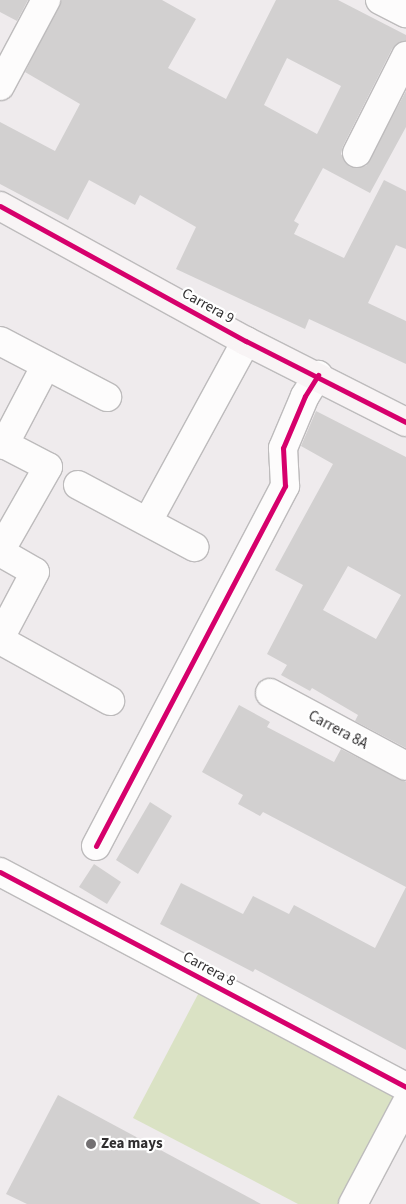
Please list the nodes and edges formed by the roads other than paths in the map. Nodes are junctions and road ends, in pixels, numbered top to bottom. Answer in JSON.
{"nodes":[{"id":1,"x":46,"y":0,"type":"edge"},
{"id":2,"x":380,"y":0,"type":"edge"},
{"id":3,"x":406,"y":13,"type":"edge"},
{"id":4,"x":406,"y":56,"type":"edge"},
{"id":5,"x":0,"y":86,"type":"edge"},
{"id":6,"x":357,"y":153,"type":"dead end"},
{"id":7,"x":0,"y":206,"type":"edge"},
{"id":8,"x":0,"y":341,"type":"edge"},
{"id":9,"x":246,"y":341,"type":"junction"},
{"id":10,"x":46,"y":365,"type":"junction"},
{"id":11,"x":318,"y":375,"type":"junction"},
{"id":12,"x":107,"y":397,"type":"dead end"},
{"id":13,"x":406,"y":422,"type":"edge"},
{"id":14,"x":2,"y":443,"type":"edge"},
{"id":15,"x":78,"y":485,"type":"dead end"},
{"id":16,"x":148,"y":521,"type":"junction"},
{"id":17,"x":194,"y":547,"type":"dead end"},
{"id":18,"x":0,"y":552,"type":"edge"},
{"id":19,"x":0,"y":639,"type":"edge"},
{"id":20,"x":270,"y":693,"type":"dead end"},
{"id":21,"x":110,"y":700,"type":"dead end"},
{"id":22,"x":406,"y":766,"type":"edge"},
{"id":23,"x":96,"y":846,"type":"dead end"},
{"id":24,"x":0,"y":872,"type":"edge"},
{"id":25,"x":406,"y":1087,"type":"edge"},
{"id":26,"x":406,"y":1104,"type":"edge"},
{"id":27,"x":353,"y":1204,"type":"edge"}],
"edges":[{"from":1,"to":5,"type":"street"},
{"from":2,"to":3,"type":"street"},
{"from":4,"to":6,"type":"street"},
{"from":7,"to":9,"type":"main road","name":"Carrera 9"},
{"from":8,"to":10,"type":"street"},
{"from":9,"to":11,"type":"main road","name":"Carrera 9"},
{"from":9,"to":16,"type":"street"},
{"from":10,"to":12,"type":"street"},
{"from":10,"to":14,"type":"street"},
{"from":11,"to":13,"type":"main road","name":"Carrera 9"},
{"from":11,"to":23,"type":"street"},
{"from":14,"to":18,"type":"street"},
{"from":15,"to":16,"type":"street"},
{"from":16,"to":17,"type":"street"},
{"from":18,"to":19,"type":"street"},
{"from":19,"to":21,"type":"street"},
{"from":20,"to":22,"type":"street","name":"Carrera 8A"},
{"from":24,"to":25,"type":"street","name":"Carrera 8"},
{"from":26,"to":27,"type":"street"}]}
